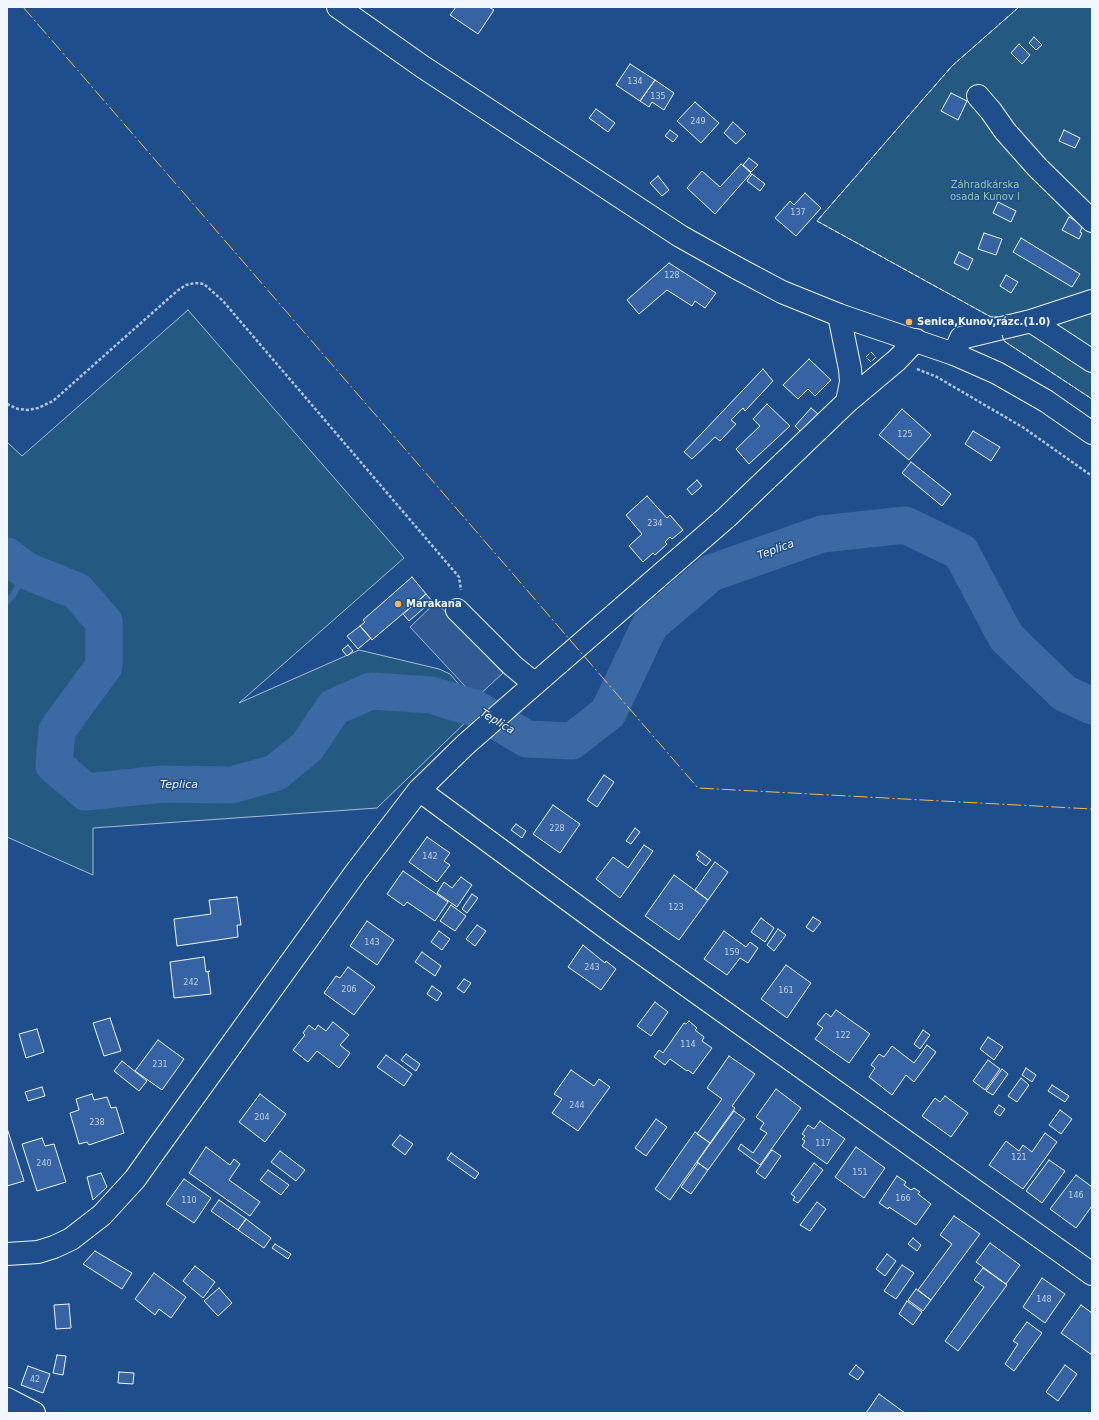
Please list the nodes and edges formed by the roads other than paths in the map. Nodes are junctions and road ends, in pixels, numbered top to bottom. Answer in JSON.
{"nodes":[{"id":1,"x":338,"y":7,"type":"edge"},
{"id":2,"x":978,"y":96,"type":"dead end"},
{"id":3,"x":1092,"y":221,"type":"edge"},
{"id":4,"x":1092,"y":301,"type":"edge"},
{"id":5,"x":839,"y":315,"type":"junction"},
{"id":6,"x":1031,"y":320,"type":"junction"},
{"id":7,"x":916,"y":340,"type":"junction"},
{"id":8,"x":954,"y":354,"type":"junction"},
{"id":9,"x":1092,"y":361,"type":"edge"},
{"id":10,"x":847,"y":402,"type":"junction"},
{"id":11,"x":1092,"y":433,"type":"edge"},
{"id":12,"x":457,"y":610,"type":"road end"},
{"id":13,"x":535,"y":684,"type":"junction"},
{"id":14,"x":419,"y":790,"type":"junction"},
{"id":15,"x":7,"y":1254,"type":"edge"},
{"id":16,"x":1092,"y":1274,"type":"edge"},
{"id":17,"x":7,"y":1399,"type":"edge"},
{"id":18,"x":34,"y":1413,"type":"edge"}],
"edges":[{"from":1,"to":5,"type":"street"},
{"from":2,"to":3,"type":"street"},
{"from":4,"to":6,"type":"street"},
{"from":5,"to":7,"type":"street"},
{"from":5,"to":10,"type":"street"},
{"from":6,"to":8,"type":"street"},
{"from":6,"to":9,"type":"street"},
{"from":7,"to":8,"type":"street"},
{"from":7,"to":10,"type":"street"},
{"from":8,"to":11,"type":"street"},
{"from":10,"to":13,"type":"street"},
{"from":12,"to":13,"type":"street"},
{"from":13,"to":14,"type":"street"},
{"from":14,"to":15,"type":"street"},
{"from":14,"to":16,"type":"street"},
{"from":17,"to":18,"type":"street"}]}
